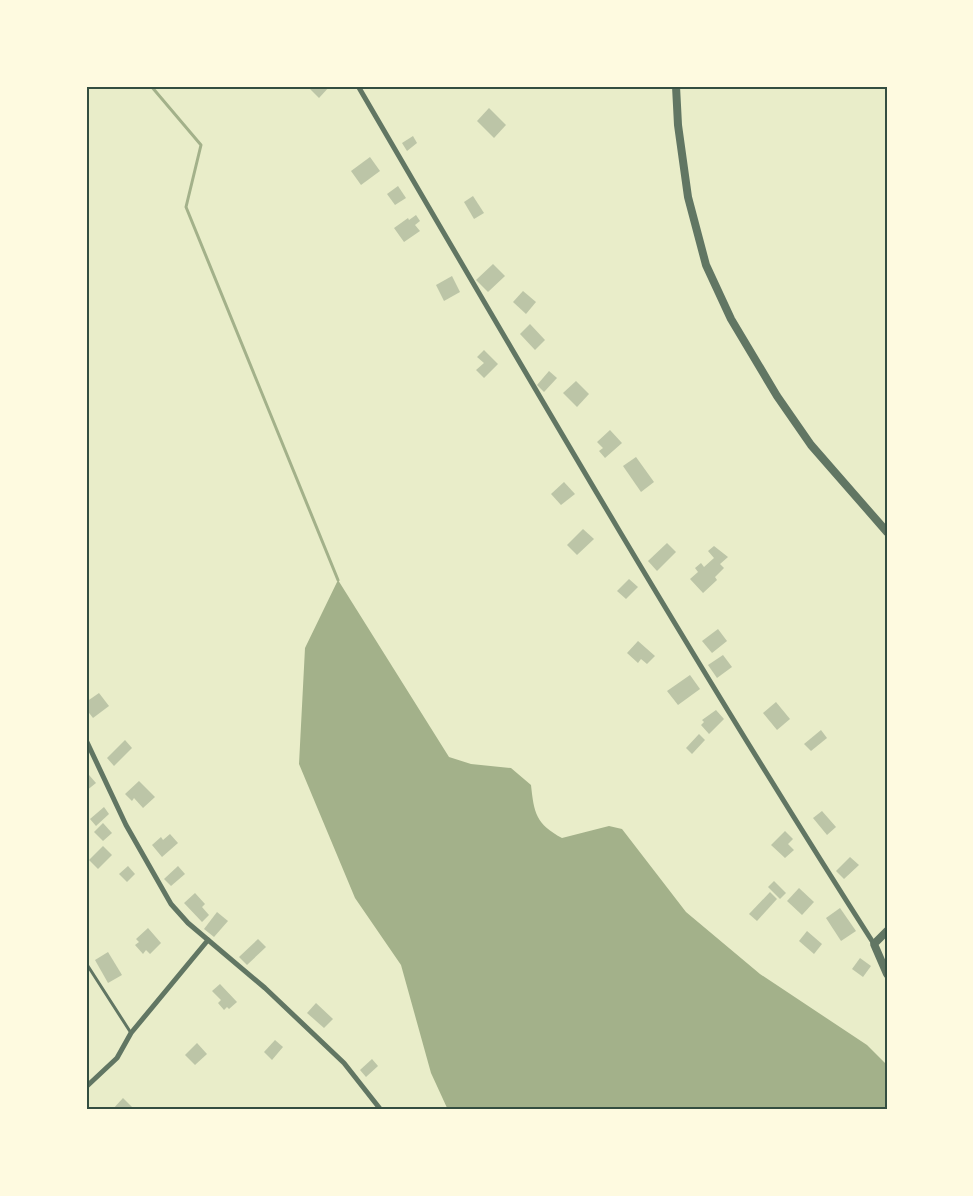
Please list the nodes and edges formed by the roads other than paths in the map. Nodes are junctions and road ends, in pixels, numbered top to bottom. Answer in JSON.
{"nodes":[{"id":1,"x":358,"y":86,"type":"edge"},
{"id":2,"x":676,"y":86,"type":"edge"},
{"id":3,"x":887,"y":532,"type":"edge"},
{"id":4,"x":86,"y":740,"type":"edge"},
{"id":5,"x":887,"y":931,"type":"edge"},
{"id":6,"x":208,"y":940,"type":"junction"},
{"id":7,"x":874,"y":944,"type":"junction"},
{"id":8,"x":86,"y":963,"type":"edge"},
{"id":9,"x":887,"y":974,"type":"edge"},
{"id":10,"x":130,"y":1032,"type":"junction"},
{"id":11,"x":86,"y":1087,"type":"edge"},
{"id":12,"x":381,"y":1110,"type":"edge"}],
"edges":[{"from":1,"to":7,"type":"street"},
{"from":2,"to":3,"type":"street"},
{"from":4,"to":6,"type":"street"},
{"from":5,"to":7,"type":"street"},
{"from":6,"to":10,"type":"street"},
{"from":6,"to":12,"type":"street"},
{"from":7,"to":9,"type":"street"},
{"from":8,"to":10,"type":"lane"},
{"from":10,"to":11,"type":"street"}]}
